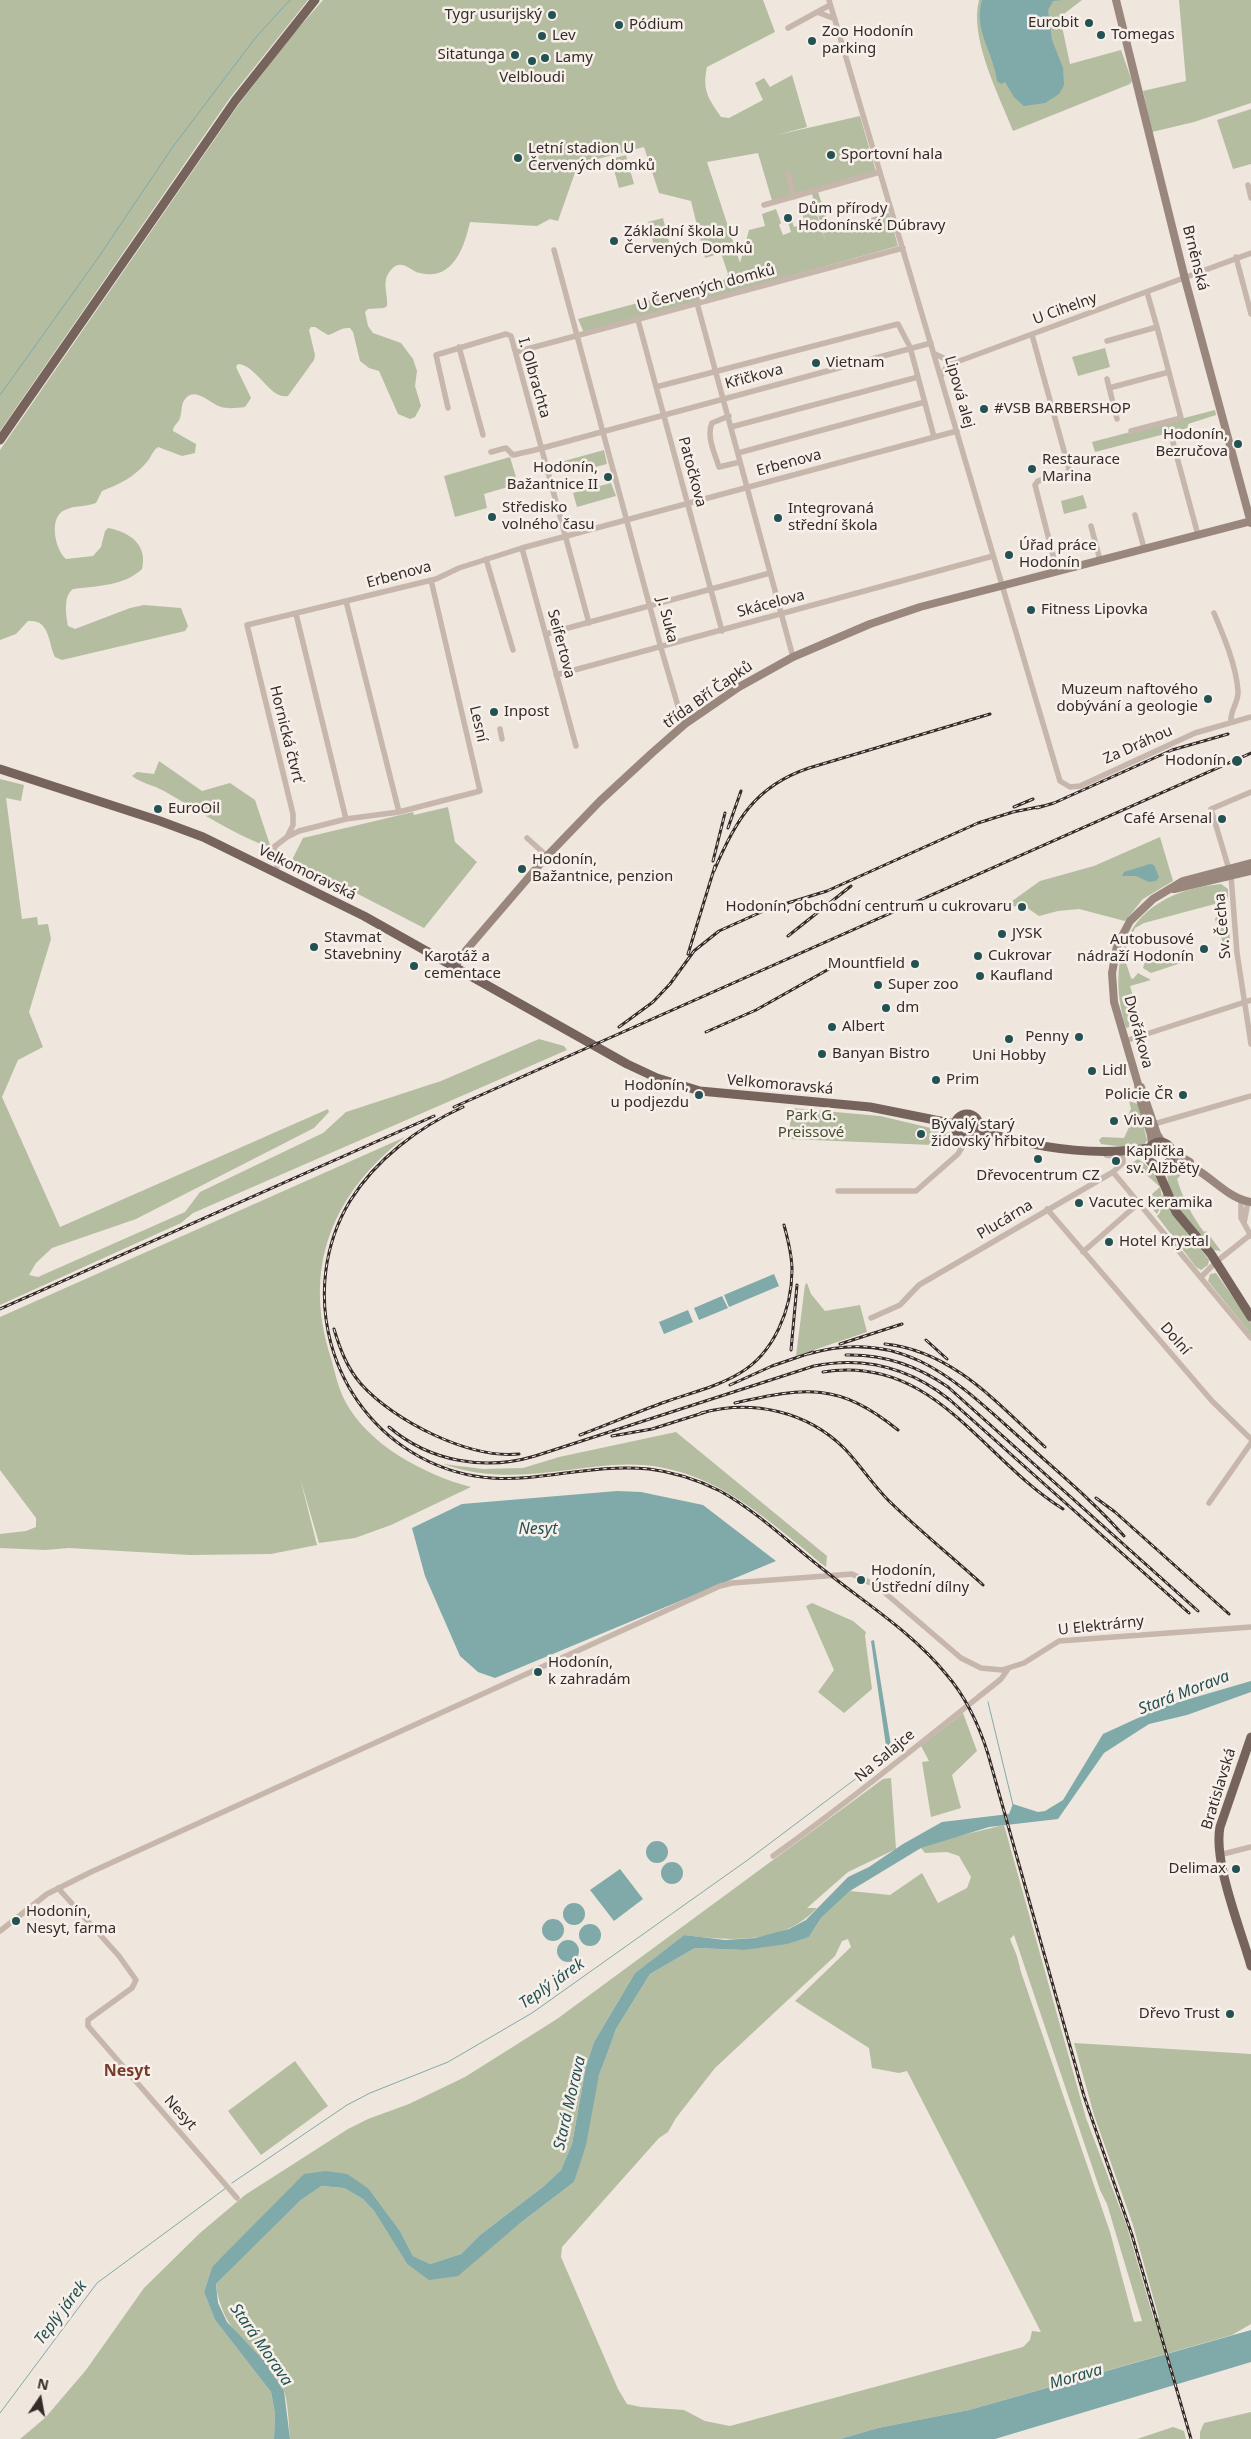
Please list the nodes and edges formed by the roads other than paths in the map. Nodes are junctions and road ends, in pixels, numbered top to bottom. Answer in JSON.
{"nodes":[{"id":1,"x":315,"y":0,"type":"edge"},
{"id":2,"x":1116,"y":0,"type":"edge"},
{"id":3,"x":830,"y":3,"type":"edge"},
{"id":4,"x":817,"y":12,"type":"junction"},
{"id":5,"x":835,"y":19,"type":"junction"},
{"id":6,"x":788,"y":28,"type":"dead end"},
{"id":7,"x":788,"y":172,"type":"dead end"},
{"id":8,"x":880,"y":172,"type":"junction"},
{"id":9,"x":1248,"y":185,"type":"dead end"},
{"id":10,"x":794,"y":197,"type":"junction"},
{"id":11,"x":1251,"y":198,"type":"edge"},
{"id":12,"x":764,"y":205,"type":"dead end"},
{"id":13,"x":903,"y":248,"type":"junction"},
{"id":14,"x":554,"y":250,"type":"dead end"},
{"id":15,"x":1251,"y":252,"type":"edge"},
{"id":16,"x":1236,"y":257,"type":"junction"},
{"id":17,"x":1185,"y":278,"type":"junction"},
{"id":18,"x":1147,"y":292,"type":"junction"},
{"id":19,"x":697,"y":304,"type":"junction"},
{"id":20,"x":1251,"y":314,"type":"edge"},
{"id":21,"x":638,"y":320,"type":"junction"},
{"id":22,"x":1157,"y":327,"type":"junction"},
{"id":23,"x":1032,"y":335,"type":"junction"},
{"id":24,"x":577,"y":336,"type":"junction"},
{"id":25,"x":1107,"y":341,"type":"dead end"},
{"id":26,"x":931,"y":343,"type":"junction"},
{"id":27,"x":459,"y":347,"type":"junction"},
{"id":28,"x":910,"y":348,"type":"junction"},
{"id":29,"x":516,"y":352,"type":"junction"},
{"id":30,"x":935,"y":354,"type":"junction"},
{"id":31,"x":954,"y":363,"type":"junction"},
{"id":32,"x":716,"y":371,"type":"junction"},
{"id":33,"x":1169,"y":372,"type":"junction"},
{"id":34,"x":941,"y":376,"type":"junction"},
{"id":35,"x":918,"y":377,"type":"junction"},
{"id":36,"x":1107,"y":379,"type":"dead end"},
{"id":37,"x":656,"y":387,"type":"junction"},
{"id":38,"x":1109,"y":388,"type":"junction"},
{"id":39,"x":723,"y":398,"type":"junction"},
{"id":40,"x":925,"y":402,"type":"junction"},
{"id":41,"x":448,"y":408,"type":"dead end"},
{"id":42,"x":663,"y":414,"type":"junction"},
{"id":43,"x":729,"y":416,"type":"junction"},
{"id":44,"x":1117,"y":419,"type":"dead end"},
{"id":45,"x":731,"y":427,"type":"junction"},
{"id":46,"x":957,"y":430,"type":"junction"},
{"id":47,"x":604,"y":431,"type":"junction"},
{"id":48,"x":1131,"y":431,"type":"dead end"},
{"id":49,"x":483,"y":435,"type":"dead end"},
{"id":50,"x":1171,"y":435,"type":"dead end"},
{"id":51,"x":934,"y":437,"type":"junction"},
{"id":52,"x":0,"y":440,"type":"edge"},
{"id":53,"x":541,"y":448,"type":"junction"},
{"id":54,"x":491,"y":452,"type":"dead end"},
{"id":55,"x":738,"y":452,"type":"junction"},
{"id":56,"x":740,"y":462,"type":"junction"},
{"id":57,"x":747,"y":487,"type":"junction"},
{"id":58,"x":688,"y":504,"type":"junction"},
{"id":59,"x":1135,"y":516,"type":"dead end"},
{"id":60,"x":628,"y":520,"type":"junction"},
{"id":61,"x":1251,"y":521,"type":"edge"},
{"id":62,"x":1091,"y":526,"type":"dead end"},
{"id":63,"x":1198,"y":535,"type":"junction"},
{"id":64,"x":566,"y":537,"type":"junction"},
{"id":65,"x":522,"y":548,"type":"junction"},
{"id":66,"x":1144,"y":548,"type":"junction"},
{"id":67,"x":993,"y":556,"type":"junction"},
{"id":68,"x":486,"y":559,"type":"junction"},
{"id":69,"x":1100,"y":560,"type":"junction"},
{"id":70,"x":1057,"y":571,"type":"junction"},
{"id":71,"x":770,"y":573,"type":"junction"},
{"id":72,"x":431,"y":580,"type":"junction"},
{"id":73,"x":1003,"y":586,"type":"junction"},
{"id":74,"x":710,"y":589,"type":"junction"},
{"id":75,"x":346,"y":601,"type":"junction"},
{"id":76,"x":650,"y":605,"type":"junction"},
{"id":77,"x":1214,"y":613,"type":"dead end"},
{"id":78,"x":296,"y":614,"type":"junction"},
{"id":79,"x":781,"y":614,"type":"junction"},
{"id":80,"x":589,"y":623,"type":"junction"},
{"id":81,"x":722,"y":631,"type":"junction"},
{"id":82,"x":546,"y":634,"type":"junction"},
{"id":83,"x":661,"y":648,"type":"junction"},
{"id":84,"x":513,"y":650,"type":"dead end"},
{"id":85,"x":793,"y":657,"type":"junction"},
{"id":86,"x":556,"y":676,"type":"junction"},
{"id":87,"x":1251,"y":717,"type":"edge"},
{"id":88,"x":1231,"y":721,"type":"junction"},
{"id":89,"x":685,"y":724,"type":"junction"},
{"id":90,"x":500,"y":729,"type":"dead end"},
{"id":91,"x":502,"y":739,"type":"dead end"},
{"id":92,"x":576,"y":746,"type":"dead end"},
{"id":93,"x":0,"y":769,"type":"edge"},
{"id":94,"x":1064,"y":785,"type":"joint"},
{"id":95,"x":1251,"y":792,"type":"edge"},
{"id":96,"x":399,"y":812,"type":"junction"},
{"id":97,"x":346,"y":818,"type":"junction"},
{"id":98,"x":293,"y":825,"type":"junction"},
{"id":99,"x":299,"y":831,"type":"junction"},
{"id":100,"x":287,"y":837,"type":"junction"},
{"id":101,"x":527,"y":838,"type":"dead end"},
{"id":102,"x":548,"y":856,"type":"junction"},
{"id":103,"x":1251,"y":863,"type":"edge"},
{"id":104,"x":1251,"y":871,"type":"edge"},
{"id":105,"x":275,"y":872,"type":"junction"},
{"id":106,"x":1230,"y":872,"type":"junction"},
{"id":107,"x":455,"y":967,"type":"junction"},
{"id":108,"x":1248,"y":1001,"type":"edge"},
{"id":109,"x":1125,"y":1041,"type":"junction"},
{"id":110,"x":1251,"y":1044,"type":"edge"},
{"id":111,"x":1138,"y":1084,"type":"junction"},
{"id":112,"x":1251,"y":1096,"type":"edge"},
{"id":113,"x":1158,"y":1122,"type":"junction"},
{"id":114,"x":955,"y":1124,"type":"junction"},
{"id":115,"x":978,"y":1130,"type":"junction"},
{"id":116,"x":964,"y":1137,"type":"junction"},
{"id":117,"x":1162,"y":1142,"type":"junction"},
{"id":118,"x":1150,"y":1146,"type":"junction"},
{"id":119,"x":1096,"y":1150,"type":"junction"},
{"id":120,"x":1114,"y":1151,"type":"junction"},
{"id":121,"x":1172,"y":1152,"type":"junction"},
{"id":122,"x":1148,"y":1158,"type":"junction"},
{"id":123,"x":1168,"y":1163,"type":"junction"},
{"id":124,"x":1156,"y":1166,"type":"junction"},
{"id":125,"x":1113,"y":1172,"type":"junction"},
{"id":126,"x":1206,"y":1177,"type":"junction"},
{"id":127,"x":1165,"y":1185,"type":"junction"},
{"id":128,"x":838,"y":1191,"type":"dead end"},
{"id":129,"x":1246,"y":1201,"type":"edge"},
{"id":130,"x":1140,"y":1202,"type":"junction"},
{"id":131,"x":1047,"y":1209,"type":"junction"},
{"id":132,"x":1251,"y":1235,"type":"edge"},
{"id":133,"x":1083,"y":1252,"type":"junction"},
{"id":134,"x":1216,"y":1262,"type":"junction"},
{"id":135,"x":1201,"y":1277,"type":"junction"},
{"id":136,"x":871,"y":1318,"type":"dead end"},
{"id":137,"x":1251,"y":1318,"type":"edge"},
{"id":138,"x":1251,"y":1338,"type":"edge"},
{"id":139,"x":1251,"y":1439,"type":"edge"},
{"id":140,"x":1251,"y":1443,"type":"edge"},
{"id":141,"x":1209,"y":1503,"type":"dead end"},
{"id":142,"x":1251,"y":1627,"type":"edge"},
{"id":143,"x":1008,"y":1669,"type":"junction"},
{"id":144,"x":1251,"y":1737,"type":"edge"},
{"id":145,"x":1251,"y":1847,"type":"edge"},
{"id":146,"x":1219,"y":1855,"type":"junction"},
{"id":147,"x":773,"y":1856,"type":"dead end"},
{"id":148,"x":58,"y":1888,"type":"junction"},
{"id":149,"x":1,"y":1928,"type":"edge"},
{"id":150,"x":1251,"y":1966,"type":"edge"},
{"id":151,"x":237,"y":2198,"type":"dead end"}],
"edges":[{"from":1,"to":52,"type":"main road"},
{"from":2,"to":17,"type":"main road","name":"Brněnská"},
{"from":3,"to":4,"type":"street"},
{"from":3,"to":5,"type":"street","name":"Lipová alej"},
{"from":4,"to":5,"type":"street"},
{"from":4,"to":6,"type":"street"},
{"from":5,"to":8,"type":"street","name":"Lipová alej"},
{"from":7,"to":10,"type":"street"},
{"from":8,"to":10,"type":"street"},
{"from":8,"to":13,"type":"street","name":"Lipová alej"},
{"from":9,"to":11,"type":"street"},
{"from":10,"to":12,"type":"street"},
{"from":13,"to":19,"type":"street","name":"U Červených domků"},
{"from":13,"to":26,"type":"street","name":"Lipová alej"},
{"from":14,"to":24,"type":"street"},
{"from":15,"to":16,"type":"street","name":"U Cihelny"},
{"from":16,"to":17,"type":"street","name":"U Cihelny"},
{"from":16,"to":20,"type":"street"},
{"from":17,"to":18,"type":"street","name":"U Cihelny"},
{"from":17,"to":61,"type":"main road","name":"Brněnská"},
{"from":18,"to":22,"type":"street"},
{"from":18,"to":23,"type":"street","name":"U Cihelny"},
{"from":19,"to":21,"type":"street","name":"U Červených domků"},
{"from":19,"to":32,"type":"street"},
{"from":21,"to":24,"type":"street","name":"U Červených domků"},
{"from":21,"to":37,"type":"street","name":"Patočkova"},
{"from":22,"to":25,"type":"street"},
{"from":22,"to":33,"type":"street"},
{"from":23,"to":31,"type":"street","name":"U Cihelny"},
{"from":23,"to":70,"type":"street"},
{"from":24,"to":29,"type":"street","name":"U Červených domků"},
{"from":24,"to":47,"type":"street"},
{"from":26,"to":28,"type":"street","name":"Křičkova"},
{"from":26,"to":30,"type":"street","name":"Lipová alej"},
{"from":27,"to":29,"type":"street","name":"I. Olbrachta"},
{"from":27,"to":41,"type":"street","name":"I. Olbrachta"},
{"from":27,"to":49,"type":"street"},
{"from":28,"to":32,"type":"street","name":"Křičkova"},
{"from":28,"to":35,"type":"street","name":"Křičkova"},
{"from":28,"to":39,"type":"street","name":"Křičkova"},
{"from":29,"to":53,"type":"street","name":"I. Olbrachta"},
{"from":30,"to":31,"type":"street"},
{"from":30,"to":34,"type":"street","name":"Lipová alej"},
{"from":31,"to":34,"type":"street","name":"U Cihelny"},
{"from":32,"to":37,"type":"street","name":"Křičkova"},
{"from":32,"to":39,"type":"street"},
{"from":33,"to":38,"type":"street"},
{"from":33,"to":48,"type":"street"},
{"from":34,"to":46,"type":"street","name":"Lipová alej"},
{"from":35,"to":40,"type":"street","name":"Křičkova"},
{"from":35,"to":45,"type":"street"},
{"from":36,"to":38,"type":"street"},
{"from":37,"to":42,"type":"street","name":"Patočkova"},
{"from":38,"to":44,"type":"street"},
{"from":39,"to":42,"type":"street","name":"Křičkova"},
{"from":39,"to":43,"type":"street"},
{"from":40,"to":51,"type":"street","name":"Křičkova"},
{"from":40,"to":55,"type":"street","name":"Erbenova"},
{"from":42,"to":47,"type":"street","name":"Křičkova"},
{"from":42,"to":58,"type":"street","name":"Patočkova"},
{"from":43,"to":45,"type":"street"},
{"from":43,"to":56,"type":"street"},
{"from":45,"to":55,"type":"street"},
{"from":46,"to":51,"type":"street","name":"Erbenova"},
{"from":46,"to":67,"type":"street","name":"Lipová alej"},
{"from":47,"to":53,"type":"street","name":"Křičkova"},
{"from":47,"to":60,"type":"street","name":"J. Suka"},
{"from":50,"to":63,"type":"street"},
{"from":51,"to":57,"type":"street","name":"Erbenova"},
{"from":53,"to":54,"type":"street"},
{"from":53,"to":64,"type":"street","name":"I. Olbrachta"},
{"from":55,"to":56,"type":"street"},
{"from":56,"to":57,"type":"street"},
{"from":57,"to":58,"type":"street","name":"Erbenova"},
{"from":57,"to":71,"type":"street"},
{"from":58,"to":60,"type":"street","name":"Erbenova"},
{"from":58,"to":74,"type":"street","name":"Patočkova"},
{"from":59,"to":66,"type":"street"},
{"from":60,"to":64,"type":"street","name":"Erbenova"},
{"from":60,"to":76,"type":"street","name":"J. Suka"},
{"from":61,"to":63,"type":"main road","name":"třída Bří Čapků"},
{"from":62,"to":69,"type":"street"},
{"from":63,"to":66,"type":"main road","name":"třída Bří Čapků"},
{"from":64,"to":65,"type":"street","name":"Erbenova"},
{"from":64,"to":80,"type":"street"},
{"from":65,"to":68,"type":"street","name":"Erbenova"},
{"from":65,"to":82,"type":"street","name":"Seifertova"},
{"from":66,"to":69,"type":"main road","name":"třída Bří Čapků"},
{"from":67,"to":73,"type":"street","name":"Lipová alej"},
{"from":67,"to":79,"type":"street","name":"Skácelova"},
{"from":68,"to":72,"type":"street","name":"Erbenova"},
{"from":68,"to":84,"type":"street"},
{"from":69,"to":70,"type":"main road","name":"třída Bří Čapků"},
{"from":70,"to":73,"type":"main road","name":"třída Bří Čapků"},
{"from":71,"to":74,"type":"street","name":"Skácelova"},
{"from":71,"to":79,"type":"street"},
{"from":72,"to":75,"type":"street","name":"Erbenova"},
{"from":72,"to":96,"type":"street","name":"Lesní"},
{"from":73,"to":85,"type":"main road","name":"třída Bří Čapků"},
{"from":73,"to":94,"type":"street","name":"Lipová alej"},
{"from":74,"to":76,"type":"street","name":"Skácelova"},
{"from":74,"to":81,"type":"street","name":"Patočkova"},
{"from":75,"to":78,"type":"street","name":"Hornická čtvrť"},
{"from":75,"to":96,"type":"street"},
{"from":76,"to":80,"type":"street","name":"Skácelova"},
{"from":76,"to":83,"type":"street","name":"J. Suka"},
{"from":77,"to":88,"type":"street"},
{"from":78,"to":97,"type":"street"},
{"from":78,"to":98,"type":"street","name":"Hornická čtvrť"},
{"from":79,"to":81,"type":"street","name":"Skácelova"},
{"from":79,"to":85,"type":"street"},
{"from":80,"to":82,"type":"street","name":"Skácelova"},
{"from":81,"to":83,"type":"street","name":"Skácelova"},
{"from":82,"to":86,"type":"street","name":"Seifertova"},
{"from":83,"to":86,"type":"street","name":"Skácelova"},
{"from":83,"to":89,"type":"street","name":"J. Suka"},
{"from":85,"to":89,"type":"main road","name":"třída Bří Čapků"},
{"from":86,"to":92,"type":"street","name":"Seifertova"},
{"from":87,"to":88,"type":"street","name":"Za Dráhou"},
{"from":88,"to":94,"type":"street","name":"Za Dráhou"},
{"from":89,"to":102,"type":"main road","name":"třída Bří Čapků"},
{"from":90,"to":91,"type":"street"},
{"from":93,"to":105,"type":"main road","name":"Velkomoravská"},
{"from":95,"to":106,"type":"street","name":"Sv. Čecha"},
{"from":96,"to":97,"type":"street"},
{"from":97,"to":99,"type":"street"},
{"from":98,"to":99,"type":"street"},
{"from":98,"to":100,"type":"street"},
{"from":99,"to":100,"type":"street"},
{"from":100,"to":105,"type":"street"},
{"from":101,"to":102,"type":"street"},
{"from":102,"to":107,"type":"main road","name":"třída Bří Čapků"},
{"from":103,"to":106,"type":"main road","name":"Dvořákova"},
{"from":104,"to":106,"type":"main road","name":"Dvořákova"},
{"from":105,"to":107,"type":"main road","name":"Velkomoravská"},
{"from":106,"to":108,"type":"street","name":"Sv. Čecha"},
{"from":106,"to":109,"type":"main road","name":"Dvořákova"},
{"from":107,"to":114,"type":"main road","name":"Velkomoravská"},
{"from":108,"to":109,"type":"street"},
{"from":108,"to":110,"type":"street","name":"Sv. Čecha"},
{"from":109,"to":111,"type":"main road","name":"Dvořákova"},
{"from":111,"to":113,"type":"main road","name":"Dvořákova"},
{"from":111,"to":118,"type":"main road","name":"Dvořákova"},
{"from":112,"to":113,"type":"street"},
{"from":113,"to":117,"type":"main road","name":"Dvořákova"},
{"from":114,"to":115,"type":"main road"},
{"from":114,"to":116,"type":"main road"},
{"from":115,"to":116,"type":"main road"},
{"from":115,"to":119,"type":"main road"},
{"from":116,"to":128,"type":"street"},
{"from":117,"to":118,"type":"main road"},
{"from":117,"to":121,"type":"main road"},
{"from":118,"to":120,"type":"main road"},
{"from":118,"to":122,"type":"main road"},
{"from":119,"to":120,"type":"main road"},
{"from":119,"to":125,"type":"street"},
{"from":120,"to":122,"type":"main road"},
{"from":121,"to":123,"type":"main road"},
{"from":121,"to":126,"type":"main road"},
{"from":122,"to":124,"type":"main road"},
{"from":123,"to":124,"type":"main road"},
{"from":123,"to":126,"type":"main road"},
{"from":123,"to":127,"type":"main road"},
{"from":124,"to":127,"type":"main road"},
{"from":125,"to":130,"type":"street"},
{"from":125,"to":131,"type":"street","name":"Plucárna"},
{"from":126,"to":129,"type":"main road"},
{"from":127,"to":134,"type":"main road"},
{"from":129,"to":132,"type":"street"},
{"from":130,"to":133,"type":"street"},
{"from":130,"to":135,"type":"street"},
{"from":131,"to":133,"type":"street","name":"Dolní"},
{"from":131,"to":136,"type":"street","name":"Plucárna"},
{"from":132,"to":134,"type":"street"},
{"from":133,"to":139,"type":"street","name":"Dolní"},
{"from":134,"to":135,"type":"street"},
{"from":134,"to":137,"type":"main road"},
{"from":135,"to":138,"type":"street"},
{"from":140,"to":141,"type":"street"},
{"from":142,"to":143,"type":"street","name":"U Elektrárny"},
{"from":143,"to":147,"type":"street","name":"Na Salajce"},
{"from":143,"to":148,"type":"street","name":"U Elektrárny"},
{"from":144,"to":146,"type":"main road","name":"Bratislavská"},
{"from":145,"to":146,"type":"street"},
{"from":146,"to":150,"type":"main road","name":"Bratislavská"},
{"from":148,"to":149,"type":"street"},
{"from":148,"to":151,"type":"street","name":"Nesyt"}]}
